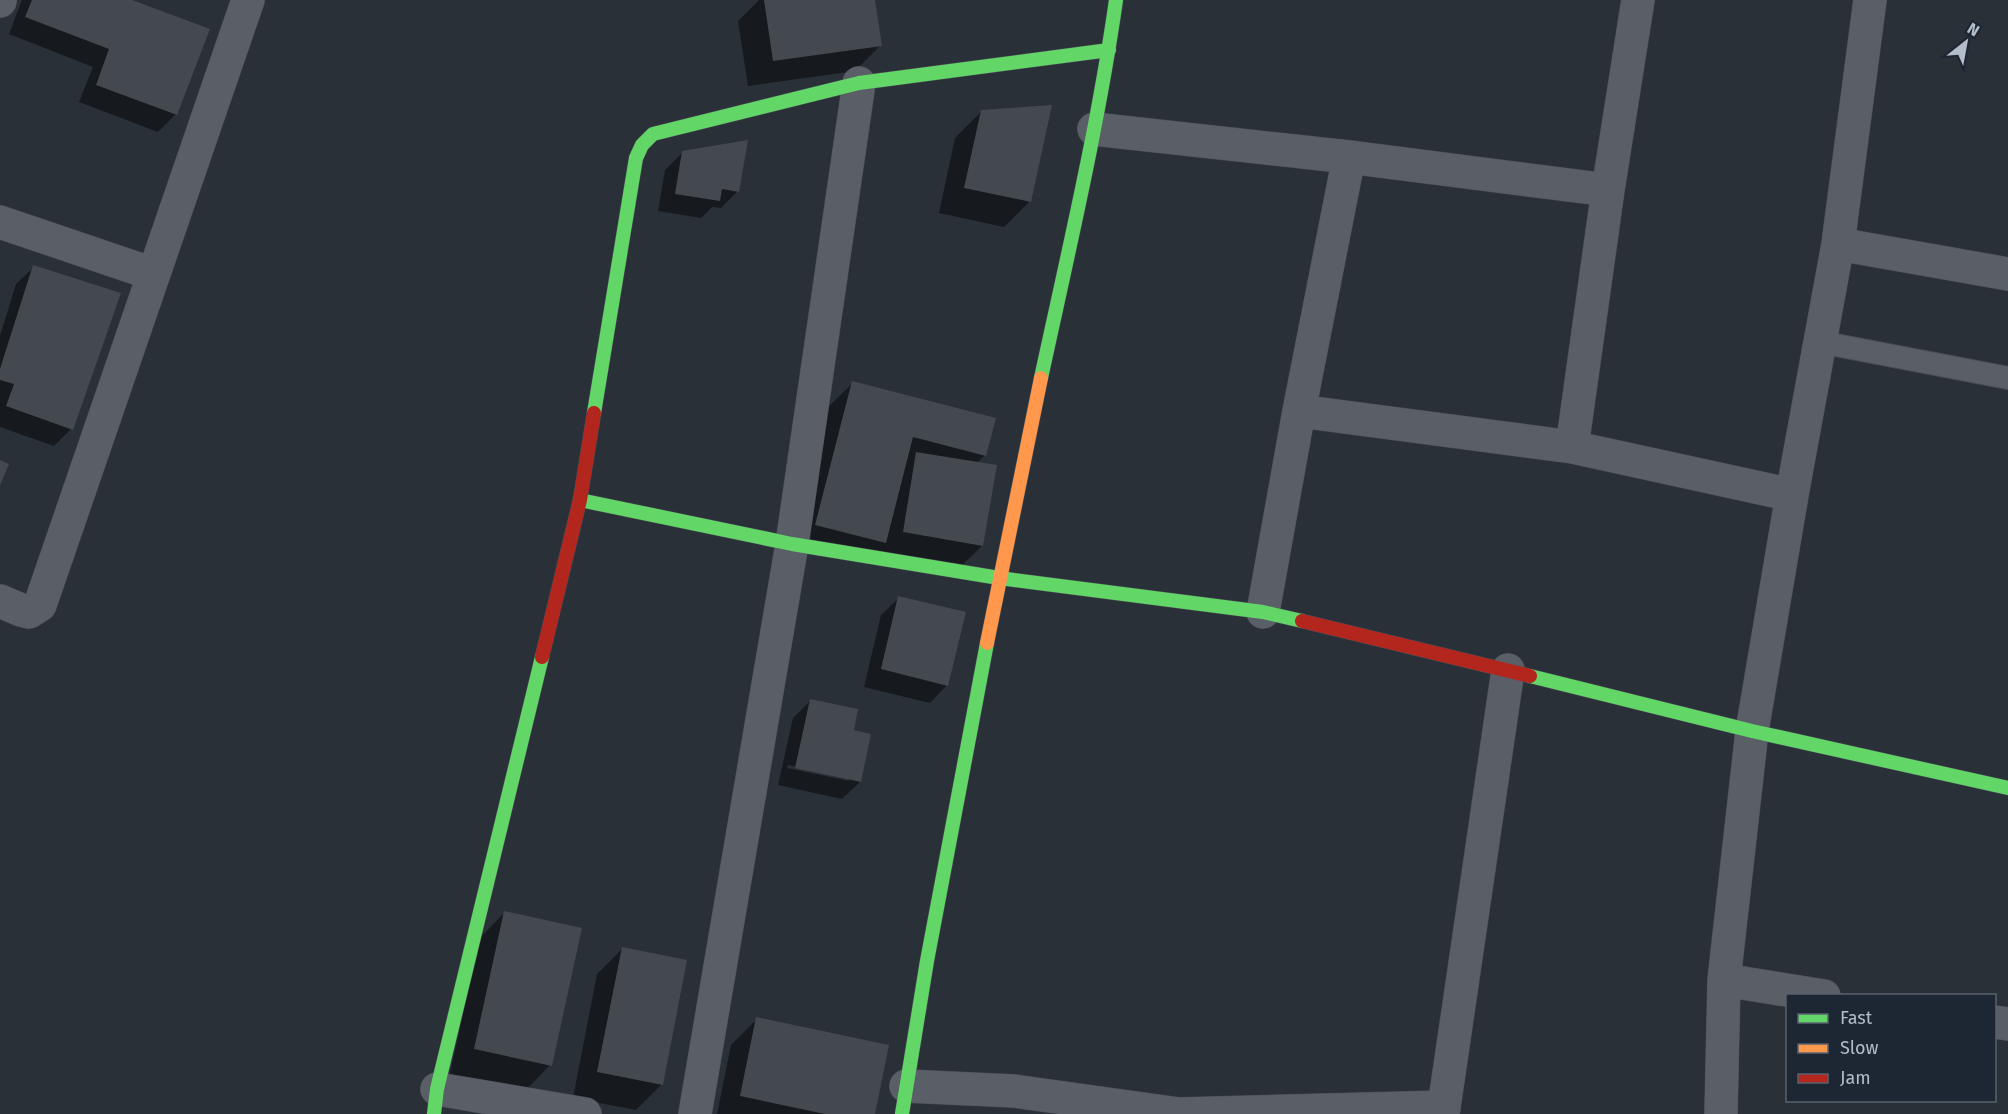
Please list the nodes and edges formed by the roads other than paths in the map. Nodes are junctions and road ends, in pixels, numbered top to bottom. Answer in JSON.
{"nodes":[{"id":1,"x":248,"y":0,"type":"edge"},
{"id":2,"x":1116,"y":0,"type":"edge"},
{"id":3,"x":1638,"y":0,"type":"edge"},
{"id":4,"x":1870,"y":0,"type":"edge"},
{"id":5,"x":1109,"y":50,"type":"junction"},
{"id":6,"x":859,"y":83,"type":"junction"},
{"id":7,"x":1094,"y":129,"type":"junction"},
{"id":8,"x":1349,"y":157,"type":"junction"},
{"id":9,"x":1608,"y":190,"type":"junction"},
{"id":10,"x":0,"y":222,"type":"edge"},
{"id":11,"x":1838,"y":244,"type":"junction"},
{"id":12,"x":153,"y":274,"type":"junction"},
{"id":13,"x":2008,"y":274,"type":"edge"},
{"id":14,"x":1820,"y":342,"type":"junction"},
{"id":15,"x":2008,"y":378,"type":"edge"},
{"id":16,"x":1299,"y":411,"type":"junction"},
{"id":17,"x":1572,"y":447,"type":"junction"},
{"id":18,"x":1792,"y":495,"type":"junction"},
{"id":19,"x":580,"y":500,"type":"junction"},
{"id":20,"x":792,"y":544,"type":"junction"},
{"id":21,"x":999,"y":578,"type":"junction"},
{"id":22,"x":0,"y":601,"type":"edge"},
{"id":23,"x":1263,"y":612,"type":"junction"},
{"id":24,"x":1508,"y":670,"type":"junction"},
{"id":25,"x":1752,"y":731,"type":"junction"},
{"id":26,"x":2008,"y":788,"type":"edge"},
{"id":27,"x":1724,"y":980,"type":"junction"},
{"id":28,"x":1812,"y":994,"type":"edge"},
{"id":29,"x":904,"y":1100,"type":"edge"},
{"id":30,"x":436,"y":1102,"type":"edge"},
{"id":31,"x":1444,"y":1110,"type":"edge"},
{"id":32,"x":585,"y":1114,"type":"edge"},
{"id":33,"x":695,"y":1114,"type":"edge"},
{"id":34,"x":1721,"y":1114,"type":"edge"}],
"edges":[{"from":1,"to":12,"type":"street"},
{"from":2,"to":5,"type":"street"},
{"from":3,"to":9,"type":"street"},
{"from":4,"to":11,"type":"street"},
{"from":5,"to":6,"type":"street"},
{"from":5,"to":7,"type":"street"},
{"from":6,"to":19,"type":"street"},
{"from":6,"to":20,"type":"street"},
{"from":7,"to":8,"type":"street"},
{"from":7,"to":21,"type":"street"},
{"from":8,"to":9,"type":"street"},
{"from":8,"to":16,"type":"street"},
{"from":9,"to":17,"type":"street"},
{"from":10,"to":12,"type":"street"},
{"from":11,"to":13,"type":"street"},
{"from":11,"to":14,"type":"street"},
{"from":12,"to":22,"type":"street"},
{"from":14,"to":15,"type":"lane"},
{"from":14,"to":18,"type":"street"},
{"from":16,"to":17,"type":"street"},
{"from":16,"to":23,"type":"street"},
{"from":17,"to":18,"type":"street"},
{"from":18,"to":25,"type":"street"},
{"from":19,"to":20,"type":"street"},
{"from":19,"to":30,"type":"street"},
{"from":20,"to":21,"type":"street"},
{"from":20,"to":33,"type":"street"},
{"from":21,"to":23,"type":"street"},
{"from":21,"to":29,"type":"street"},
{"from":23,"to":24,"type":"street"},
{"from":24,"to":25,"type":"street"},
{"from":24,"to":31,"type":"street"},
{"from":25,"to":26,"type":"street"},
{"from":25,"to":27,"type":"street"},
{"from":27,"to":28,"type":"street"},
{"from":27,"to":34,"type":"street"},
{"from":29,"to":31,"type":"street"},
{"from":30,"to":32,"type":"street"}]}
